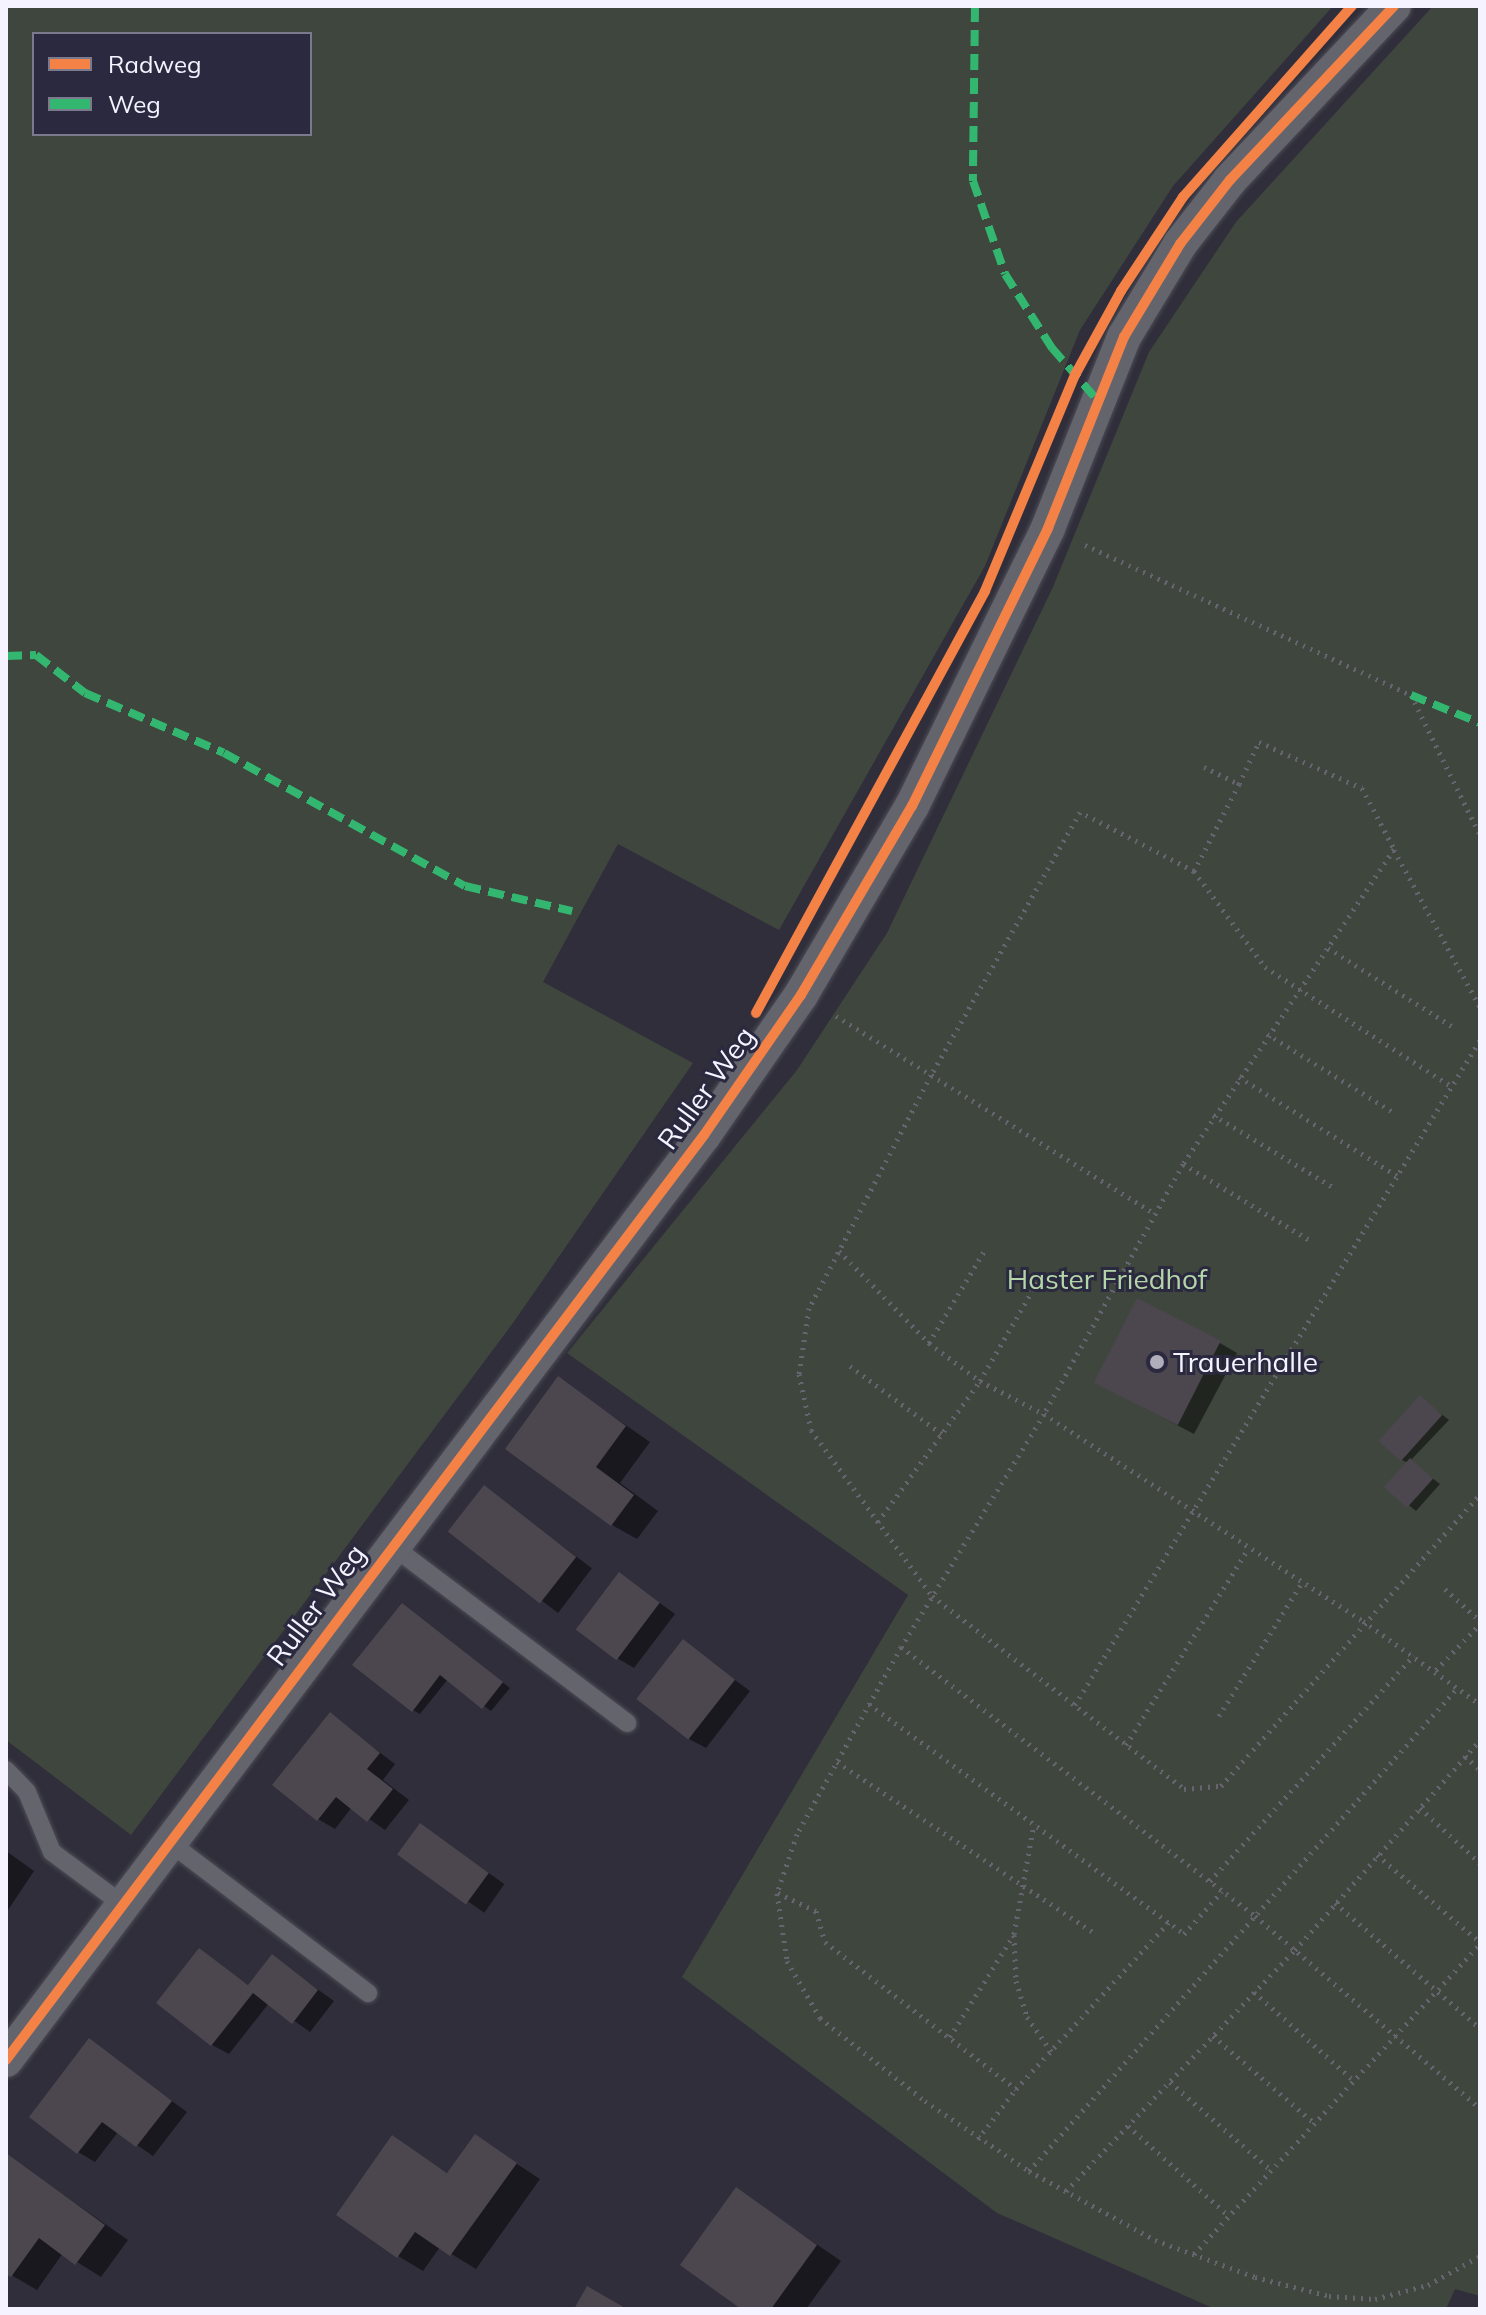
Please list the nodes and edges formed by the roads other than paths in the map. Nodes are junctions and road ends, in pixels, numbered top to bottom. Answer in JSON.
{"nodes":[{"id":1,"x":1394,"y":6,"type":"edge"},
{"id":2,"x":391,"y":1545,"type":"junction"},
{"id":3,"x":627,"y":1723,"type":"dead end"},
{"id":4,"x":6,"y":1770,"type":"edge"},
{"id":5,"x":169,"y":1842,"type":"junction"},
{"id":6,"x":122,"y":1904,"type":"junction"},
{"id":7,"x":368,"y":1993,"type":"dead end"},
{"id":8,"x":6,"y":2060,"type":"edge"}],
"edges":[{"from":1,"to":2,"type":"street","name":"Ruller Weg"},
{"from":2,"to":3,"type":"lane"},
{"from":2,"to":5,"type":"street","name":"Ruller Weg"},
{"from":4,"to":6,"type":"lane"},
{"from":5,"to":6,"type":"street","name":"Ruller Weg"},
{"from":5,"to":7,"type":"lane"},
{"from":6,"to":8,"type":"street","name":"Ruller Weg"}]}
